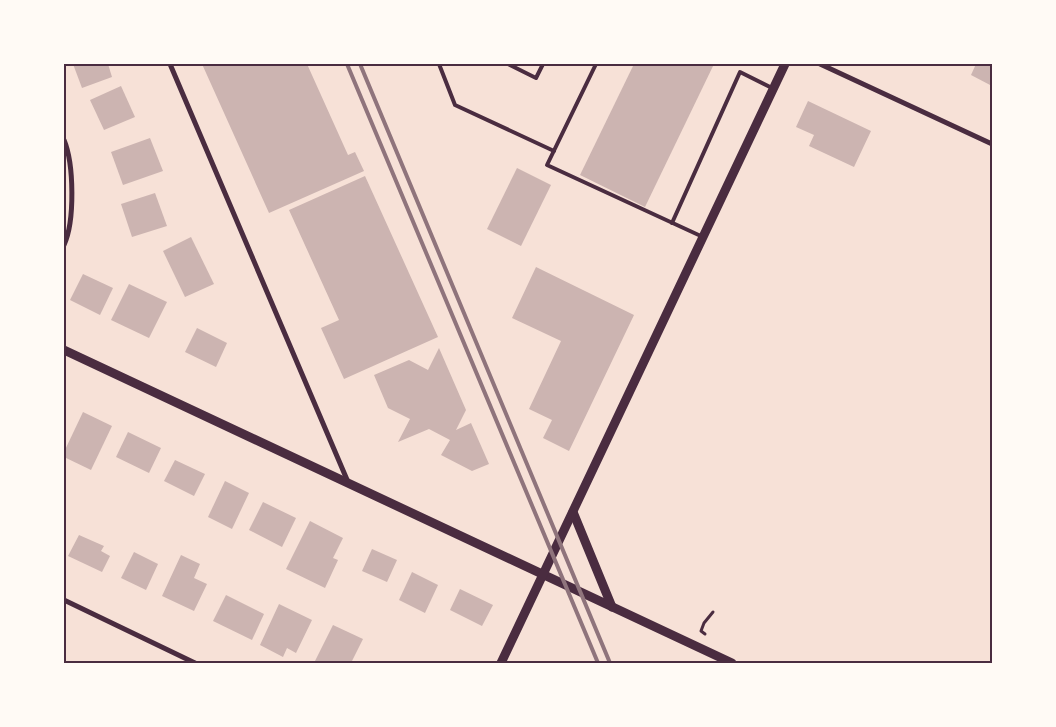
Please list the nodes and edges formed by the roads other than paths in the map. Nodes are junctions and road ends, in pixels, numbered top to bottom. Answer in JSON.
{"nodes":[{"id":1,"x":170,"y":64,"type":"edge"},
{"id":2,"x":439,"y":64,"type":"edge"},
{"id":3,"x":508,"y":64,"type":"edge"},
{"id":4,"x":543,"y":64,"type":"edge"},
{"id":5,"x":596,"y":64,"type":"edge"},
{"id":6,"x":785,"y":64,"type":"edge"},
{"id":7,"x":820,"y":64,"type":"edge"},
{"id":8,"x":774,"y":89,"type":"junction"},
{"id":9,"x":64,"y":140,"type":"edge"},
{"id":10,"x":992,"y":144,"type":"edge"},
{"id":11,"x":554,"y":151,"type":"junction"},
{"id":12,"x":672,"y":223,"type":"junction"},
{"id":13,"x":703,"y":237,"type":"junction"},
{"id":14,"x":64,"y":245,"type":"edge"},
{"id":15,"x":64,"y":350,"type":"edge"},
{"id":16,"x":349,"y":484,"type":"junction"},
{"id":17,"x":573,"y":512,"type":"junction"},
{"id":18,"x":543,"y":574,"type":"junction"},
{"id":19,"x":64,"y":600,"type":"edge"},
{"id":20,"x":612,"y":607,"type":"junction"},
{"id":21,"x":195,"y":663,"type":"edge"},
{"id":22,"x":500,"y":663,"type":"edge"},
{"id":23,"x":732,"y":663,"type":"edge"}],
"edges":[{"from":1,"to":16,"type":"street"},
{"from":2,"to":11,"type":"lane"},
{"from":3,"to":4,"type":"lane"},
{"from":5,"to":11,"type":"lane"},
{"from":6,"to":8,"type":"street"},
{"from":7,"to":10,"type":"street"},
{"from":8,"to":12,"type":"lane"},
{"from":8,"to":13,"type":"street"},
{"from":9,"to":14,"type":"street"},
{"from":11,"to":12,"type":"lane"},
{"from":12,"to":13,"type":"lane"},
{"from":13,"to":17,"type":"street"},
{"from":15,"to":16,"type":"street"},
{"from":16,"to":18,"type":"street"},
{"from":17,"to":18,"type":"street"},
{"from":17,"to":20,"type":"street"},
{"from":18,"to":20,"type":"street"},
{"from":18,"to":22,"type":"street"},
{"from":19,"to":21,"type":"street"},
{"from":20,"to":23,"type":"street"}]}
